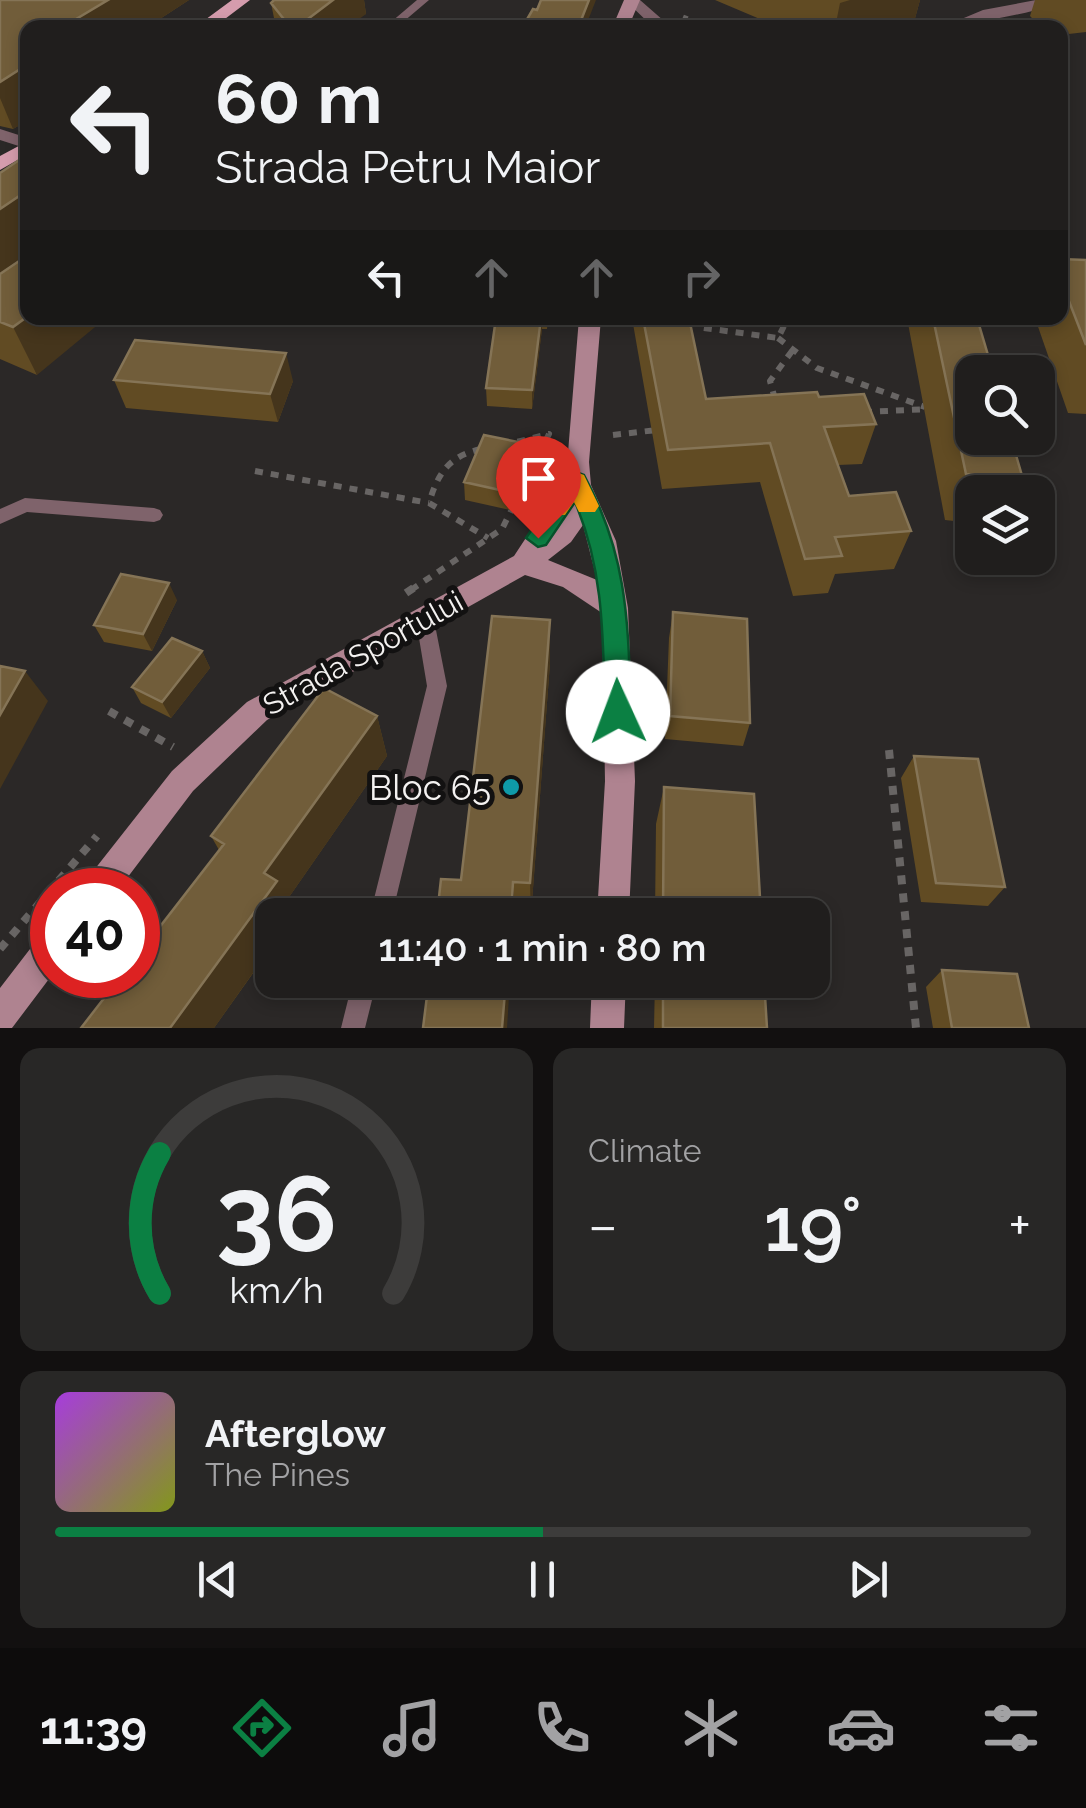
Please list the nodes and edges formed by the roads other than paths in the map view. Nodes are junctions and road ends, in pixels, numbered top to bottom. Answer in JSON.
{"nodes":[{"id":1,"x":242,"y":0,"type":"edge"},
{"id":2,"x":424,"y":0,"type":"edge"},
{"id":3,"x":632,"y":0,"type":"edge"},
{"id":4,"x":1063,"y":0,"type":"edge"},
{"id":5,"x":213,"y":20,"type":"edge"},
{"id":6,"x":400,"y":20,"type":"edge"},
{"id":7,"x":655,"y":20,"type":"edge"},
{"id":8,"x":971,"y":20,"type":"edge"},
{"id":9,"x":589,"y":325,"type":"edge"},
{"id":10,"x":576,"y":481,"type":"junction"},
{"id":11,"x":154,"y":514,"type":"dead end"},
{"id":12,"x":0,"y":516,"type":"edge"},
{"id":13,"x":522,"y":564,"type":"junction"},
{"id":14,"x":615,"y":608,"type":"junction"},
{"id":15,"x":425,"y":620,"type":"junction"},
{"id":16,"x":115,"y":868,"type":"edge"},
{"id":17,"x":385,"y":898,"type":"edge"},
{"id":18,"x":614,"y":898,"type":"edge"},
{"id":19,"x":30,"y":977,"type":"edge"},
{"id":20,"x":360,"y":998,"type":"edge"},
{"id":21,"x":608,"y":998,"type":"edge"},
{"id":22,"x":0,"y":1016,"type":"edge"},
{"id":23,"x":353,"y":1028,"type":"edge"},
{"id":24,"x":607,"y":1028,"type":"edge"}],
"edges":[{"from":1,"to":5,"type":"main road"},
{"from":2,"to":6,"type":"lane"},
{"from":3,"to":7,"type":"street"},
{"from":4,"to":8,"type":"street"},
{"from":9,"to":10,"type":"main road"},
{"from":10,"to":13,"type":"main road","name":"Strada Sportului"},
{"from":10,"to":14,"type":"main road"},
{"from":11,"to":12,"type":"lane"},
{"from":13,"to":14,"type":"main road"},
{"from":13,"to":15,"type":"main road","name":"Strada Sportului"},
{"from":14,"to":18,"type":"main road"},
{"from":15,"to":16,"type":"main road","name":"Strada Sportului"},
{"from":15,"to":17,"type":"lane"},
{"from":19,"to":22,"type":"main road"},
{"from":20,"to":23,"type":"lane"},
{"from":21,"to":24,"type":"main road"}]}
